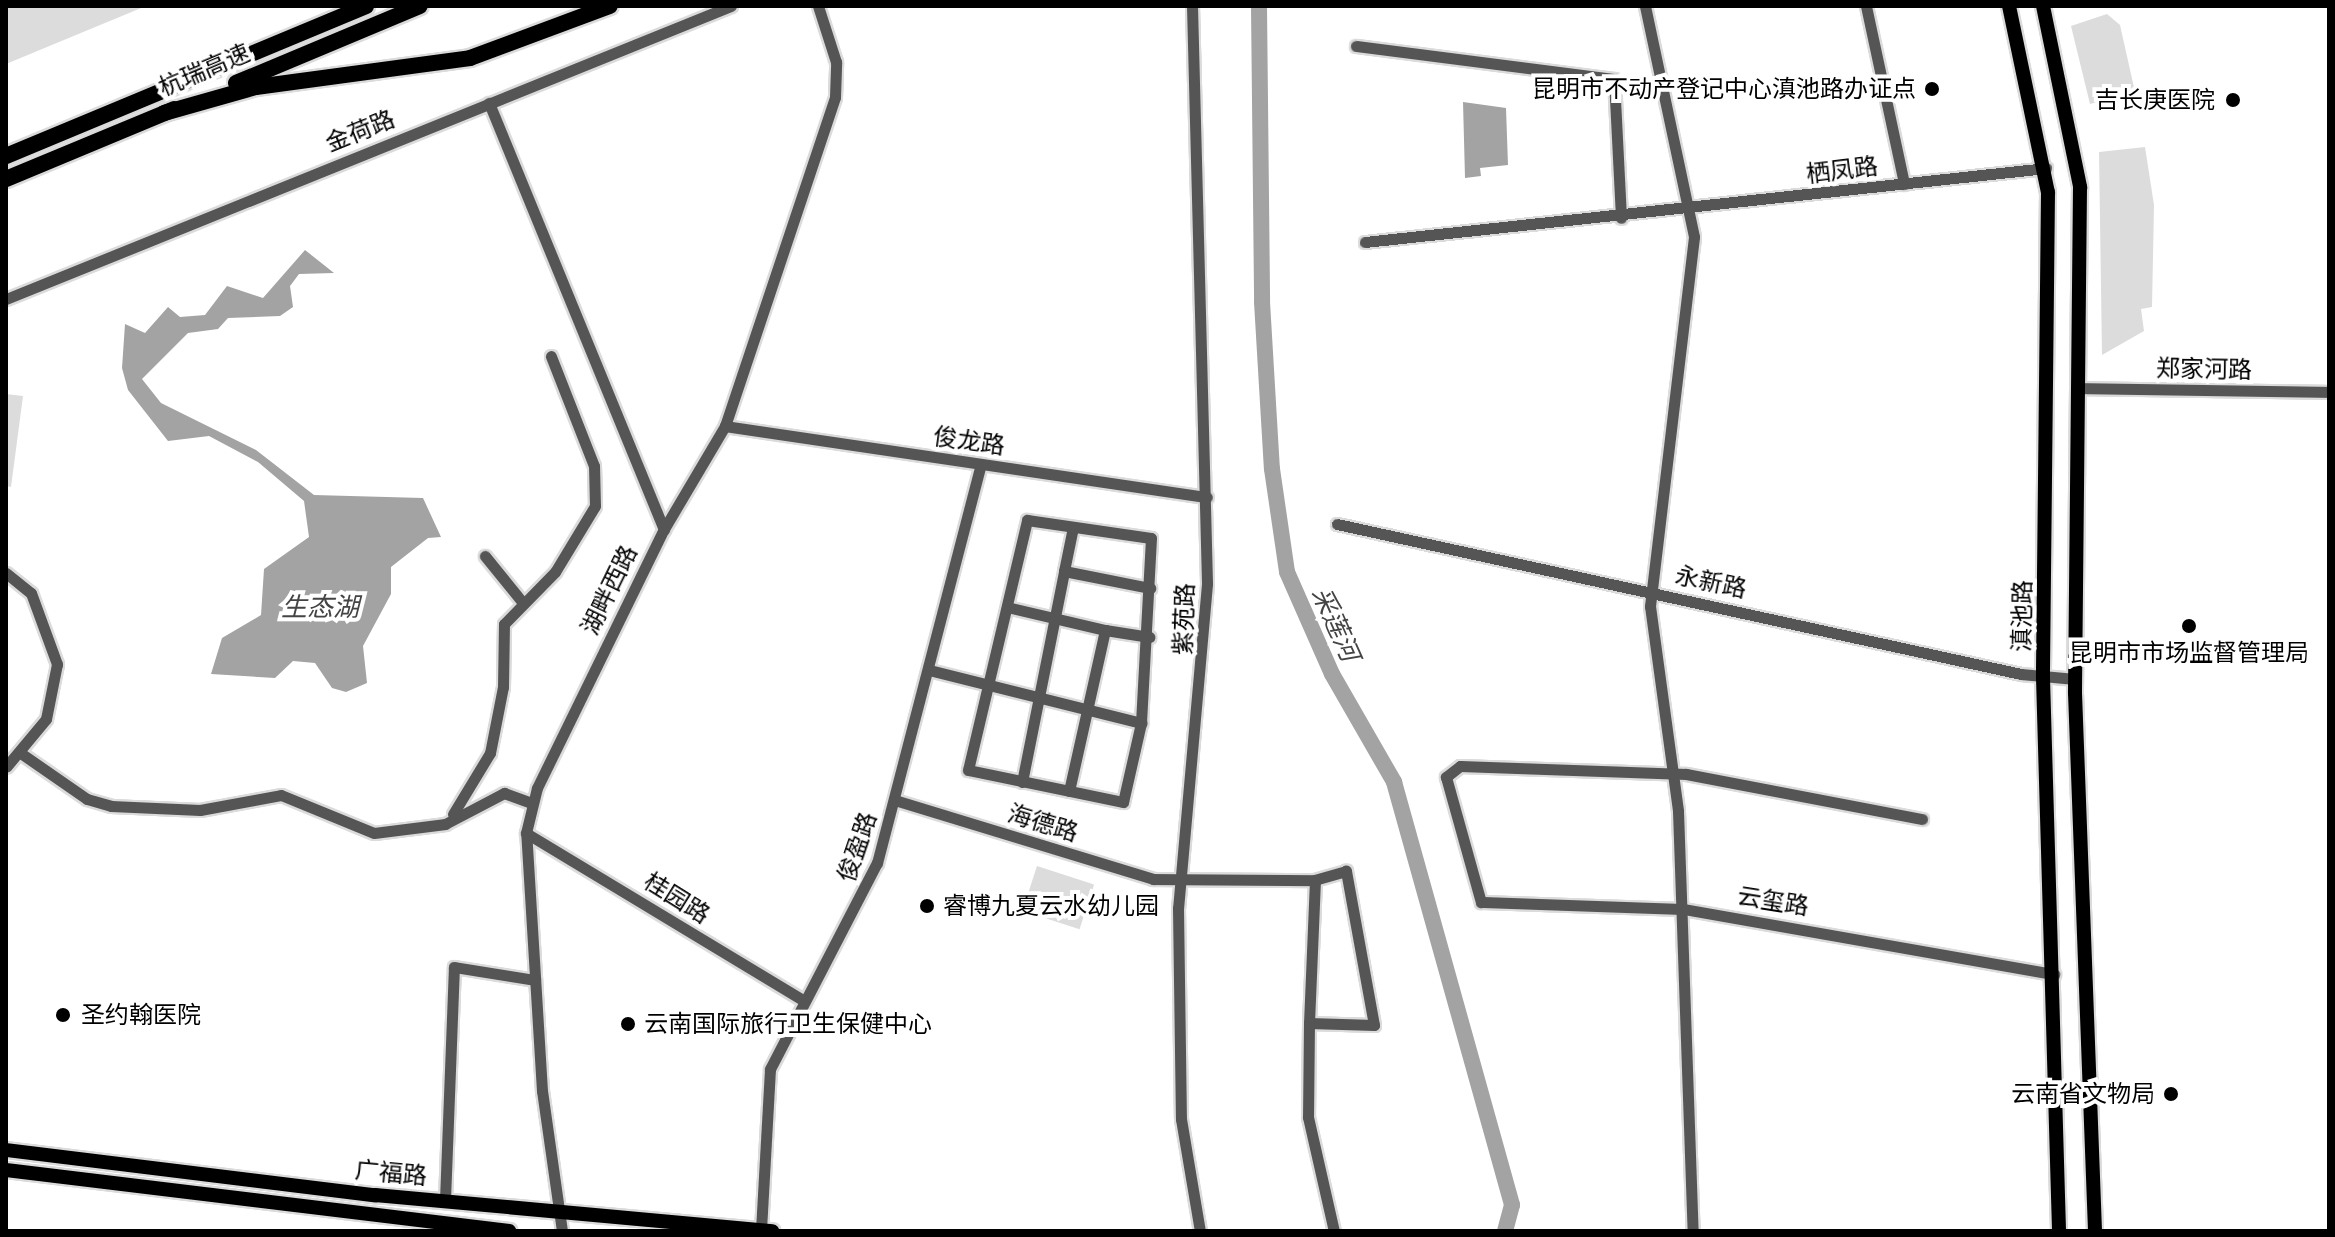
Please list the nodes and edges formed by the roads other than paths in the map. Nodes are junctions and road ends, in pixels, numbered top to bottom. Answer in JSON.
{"nodes":[{"id":1,"x":353,"y":6,"type":"edge"},
{"id":2,"x":366,"y":6,"type":"edge"},
{"id":3,"x":420,"y":6,"type":"edge"},
{"id":4,"x":610,"y":6,"type":"edge"},
{"id":5,"x":731,"y":6,"type":"edge"},
{"id":6,"x":818,"y":6,"type":"edge"},
{"id":7,"x":1192,"y":6,"type":"edge"},
{"id":8,"x":1645,"y":6,"type":"edge"},
{"id":9,"x":1866,"y":6,"type":"edge"},
{"id":10,"x":2009,"y":6,"type":"edge"},
{"id":11,"x":2043,"y":6,"type":"edge"},
{"id":12,"x":274,"y":44,"type":"junction"},
{"id":13,"x":1356,"y":46,"type":"dead end"},
{"id":14,"x":489,"y":103,"type":"junction"},
{"id":15,"x":172,"y":110,"type":"junction"},
{"id":16,"x":6,"y":156,"type":"edge"},
{"id":17,"x":2046,"y":168,"type":"junction"},
{"id":18,"x":6,"y":179,"type":"edge"},
{"id":19,"x":1904,"y":184,"type":"junction"},
{"id":20,"x":1693,"y":212,"type":"junction"},
{"id":21,"x":1621,"y":218,"type":"junction"},
{"id":22,"x":1365,"y":242,"type":"dead end"},
{"id":23,"x":6,"y":299,"type":"edge"},
{"id":24,"x":551,"y":356,"type":"dead end"},
{"id":25,"x":2078,"y":388,"type":"junction"},
{"id":26,"x":2329,"y":392,"type":"edge"},
{"id":27,"x":725,"y":426,"type":"junction"},
{"id":28,"x":981,"y":464,"type":"junction"},
{"id":29,"x":1207,"y":497,"type":"junction"},
{"id":30,"x":1337,"y":524,"type":"dead end"},
{"id":31,"x":1073,"y":527,"type":"junction"},
{"id":32,"x":664,"y":529,"type":"junction"},
{"id":33,"x":485,"y":556,"type":"dead end"},
{"id":34,"x":1064,"y":571,"type":"junction"},
{"id":35,"x":6,"y":573,"type":"edge"},
{"id":36,"x":1150,"y":588,"type":"junction"},
{"id":37,"x":1651,"y":591,"type":"junction"},
{"id":38,"x":523,"y":603,"type":"junction"},
{"id":39,"x":1007,"y":607,"type":"junction"},
{"id":40,"x":1059,"y":619,"type":"junction"},
{"id":41,"x":1105,"y":630,"type":"junction"},
{"id":42,"x":1149,"y":637,"type":"junction"},
{"id":43,"x":929,"y":670,"type":"junction"},
{"id":44,"x":2043,"y":678,"type":"junction"},
{"id":45,"x":2075,"y":679,"type":"junction"},
{"id":46,"x":990,"y":688,"type":"junction"},
{"id":47,"x":1041,"y":702,"type":"junction"},
{"id":48,"x":1088,"y":713,"type":"junction"},
{"id":49,"x":1141,"y":723,"type":"junction"},
{"id":50,"x":22,"y":754,"type":"junction"},
{"id":51,"x":6,"y":767,"type":"edge"},
{"id":52,"x":1673,"y":774,"type":"junction"},
{"id":53,"x":1022,"y":782,"type":"junction"},
{"id":54,"x":1069,"y":791,"type":"junction"},
{"id":55,"x":895,"y":800,"type":"junction"},
{"id":56,"x":532,"y":803,"type":"junction"},
{"id":57,"x":1922,"y":819,"type":"dead end"},
{"id":58,"x":445,"y":824,"type":"junction"},
{"id":59,"x":526,"y":833,"type":"junction"},
{"id":60,"x":1179,"y":878,"type":"junction"},
{"id":61,"x":1315,"y":880,"type":"junction"},
{"id":62,"x":1684,"y":909,"type":"junction"},
{"id":63,"x":2054,"y":974,"type":"junction"},
{"id":64,"x":535,"y":980,"type":"junction"},
{"id":65,"x":804,"y":1001,"type":"junction"},
{"id":66,"x":1309,"y":1023,"type":"junction"},
{"id":67,"x":6,"y":1150,"type":"edge"},
{"id":68,"x":6,"y":1170,"type":"edge"},
{"id":69,"x":445,"y":1200,"type":"junction"},
{"id":70,"x":559,"y":1214,"type":"junction"},
{"id":71,"x":761,"y":1230,"type":"edge"},
{"id":72,"x":509,"y":1231,"type":"edge"},
{"id":73,"x":562,"y":1231,"type":"edge"},
{"id":74,"x":772,"y":1231,"type":"edge"},
{"id":75,"x":1200,"y":1231,"type":"edge"},
{"id":76,"x":1334,"y":1231,"type":"edge"},
{"id":77,"x":1693,"y":1231,"type":"edge"},
{"id":78,"x":2059,"y":1231,"type":"edge"},
{"id":79,"x":2095,"y":1231,"type":"edge"}],
"edges":[{"from":1,"to":12,"type":"highway"},
{"from":2,"to":12,"type":"highway","name":"杭瑞高速"},
{"from":3,"to":15,"type":"highway","name":"杭瑞高速"},
{"from":4,"to":15,"type":"highway"},
{"from":5,"to":14,"type":"street","name":"金荷路"},
{"from":6,"to":27,"type":"street","name":"湖畔西路"},
{"from":7,"to":29,"type":"street","name":"紫苑路"},
{"from":8,"to":20,"type":"street"},
{"from":9,"to":19,"type":"street"},
{"from":10,"to":17,"type":"main road","name":"滇池路"},
{"from":11,"to":25,"type":"main road"},
{"from":12,"to":16,"type":"highway","name":"杭瑞高速"},
{"from":13,"to":21,"type":"street"},
{"from":14,"to":23,"type":"street","name":"金荷路"},
{"from":14,"to":32,"type":"street"},
{"from":15,"to":18,"type":"highway","name":"杭瑞高速"},
{"from":17,"to":19,"type":"street","name":"栖凤路"},
{"from":17,"to":44,"type":"main road","name":"滇池路"},
{"from":19,"to":20,"type":"street","name":"栖凤路"},
{"from":20,"to":21,"type":"street","name":"栖凤路"},
{"from":20,"to":37,"type":"street"},
{"from":21,"to":22,"type":"street","name":"栖凤路"},
{"from":24,"to":38,"type":"street"},
{"from":25,"to":26,"type":"street","name":"郑家河路"},
{"from":25,"to":45,"type":"main road"},
{"from":27,"to":28,"type":"street","name":"俊龙路"},
{"from":27,"to":32,"type":"street","name":"湖畔西路"},
{"from":28,"to":29,"type":"street","name":"俊龙路"},
{"from":28,"to":43,"type":"street","name":"俊盈路"},
{"from":29,"to":60,"type":"street","name":"紫苑路"},
{"from":30,"to":37,"type":"street","name":"永新路"},
{"from":31,"to":34,"type":"street"},
{"from":31,"to":36,"type":"street"},
{"from":31,"to":39,"type":"street"},
{"from":32,"to":56,"type":"street","name":"湖畔西路"},
{"from":33,"to":38,"type":"street"},
{"from":34,"to":36,"type":"street"},
{"from":34,"to":40,"type":"street"},
{"from":35,"to":50,"type":"street"},
{"from":36,"to":42,"type":"street"},
{"from":37,"to":44,"type":"street","name":"永新路"},
{"from":37,"to":52,"type":"street"},
{"from":38,"to":58,"type":"street"},
{"from":39,"to":40,"type":"street"},
{"from":39,"to":46,"type":"street"},
{"from":40,"to":41,"type":"street"},
{"from":40,"to":47,"type":"street"},
{"from":41,"to":42,"type":"street"},
{"from":41,"to":48,"type":"street"},
{"from":42,"to":49,"type":"street"},
{"from":43,"to":46,"type":"street"},
{"from":43,"to":55,"type":"street","name":"俊盈路"},
{"from":44,"to":45,"type":"street","name":"永新路"},
{"from":44,"to":63,"type":"main road","name":"滇池路"},
{"from":45,"to":79,"type":"main road"},
{"from":46,"to":47,"type":"street"},
{"from":46,"to":53,"type":"street"},
{"from":47,"to":48,"type":"street"},
{"from":47,"to":53,"type":"street"},
{"from":48,"to":49,"type":"street"},
{"from":48,"to":54,"type":"street"},
{"from":49,"to":54,"type":"street"},
{"from":50,"to":51,"type":"street"},
{"from":50,"to":58,"type":"street"},
{"from":52,"to":57,"type":"street"},
{"from":52,"to":62,"type":"street"},
{"from":52,"to":62,"type":"street","name":"云玺路"},
{"from":53,"to":54,"type":"street"},
{"from":55,"to":60,"type":"street","name":"海德路"},
{"from":55,"to":65,"type":"street","name":"俊盈路"},
{"from":56,"to":58,"type":"street"},
{"from":56,"to":59,"type":"street","name":"湖畔西路"},
{"from":59,"to":64,"type":"street","name":"湖畔西路"},
{"from":59,"to":65,"type":"street","name":"桂园路"},
{"from":60,"to":61,"type":"street","name":"海德路"},
{"from":60,"to":75,"type":"street","name":"紫苑路"},
{"from":61,"to":66,"type":"street"},
{"from":61,"to":66,"type":"street","name":"海德路"},
{"from":62,"to":63,"type":"street","name":"云玺路"},
{"from":62,"to":77,"type":"street"},
{"from":63,"to":78,"type":"main road","name":"滇池路"},
{"from":64,"to":69,"type":"street"},
{"from":64,"to":70,"type":"street","name":"湖畔西路"},
{"from":65,"to":71,"type":"street","name":"俊盈路"},
{"from":66,"to":76,"type":"street"},
{"from":67,"to":69,"type":"main road","name":"广福路"},
{"from":68,"to":72,"type":"main road","name":"广福路"},
{"from":69,"to":70,"type":"main road","name":"广福路"},
{"from":70,"to":71,"type":"main road","name":"广福路"},
{"from":70,"to":73,"type":"street","name":"湖畔西路"},
{"from":71,"to":74,"type":"main road","name":"广福路"}]}
